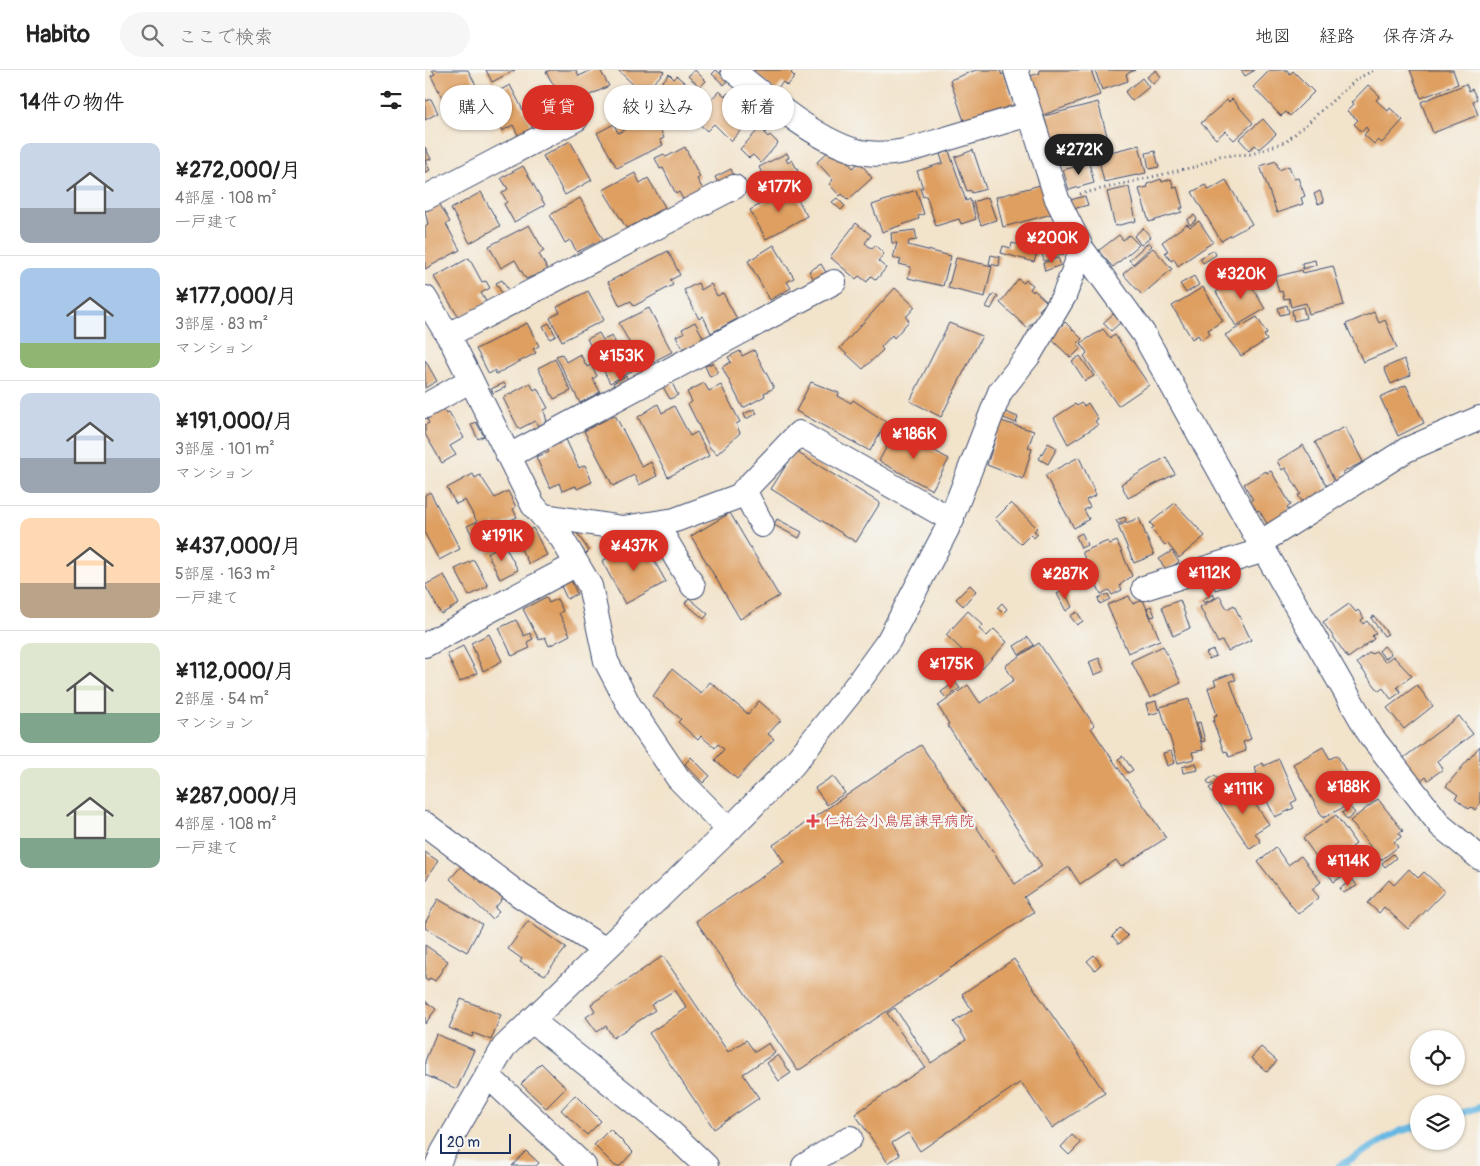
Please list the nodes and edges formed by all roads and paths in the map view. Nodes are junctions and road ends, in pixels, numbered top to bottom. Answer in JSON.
{"nodes":[{"id":1,"x":733,"y":70,"type":"edge"},
{"id":2,"x":1016,"y":70,"type":"edge"},
{"id":3,"x":1374,"y":70,"type":"edge"},
{"id":4,"x":1029,"y":114,"type":"junction"},
{"id":5,"x":553,"y":130,"type":"edge"},
{"id":6,"x":735,"y":187,"type":"dead end"},
{"id":7,"x":425,"y":198,"type":"edge"},
{"id":8,"x":1057,"y":200,"type":"junction"},
{"id":9,"x":1082,"y":249,"type":"junction"},
{"id":10,"x":833,"y":282,"type":"dead end"},
{"id":11,"x":425,"y":298,"type":"edge"},
{"id":12,"x":448,"y":335,"type":"junction"},
{"id":13,"x":471,"y":380,"type":"junction"},
{"id":14,"x":425,"y":406,"type":"edge"},
{"id":15,"x":1480,"y":418,"type":"edge"},
{"id":16,"x":509,"y":456,"type":"junction"},
{"id":17,"x":744,"y":490,"type":"junction"},
{"id":18,"x":545,"y":516,"type":"junction"},
{"id":19,"x":952,"y":520,"type":"junction"},
{"id":20,"x":656,"y":524,"type":"junction"},
{"id":21,"x":762,"y":525,"type":"dead end"},
{"id":22,"x":1262,"y":547,"type":"junction"},
{"id":23,"x":577,"y":564,"type":"junction"},
{"id":24,"x":693,"y":586,"type":"dead end"},
{"id":25,"x":1144,"y":588,"type":"dead end"},
{"id":26,"x":425,"y":645,"type":"edge"},
{"id":27,"x":425,"y":824,"type":"edge"},
{"id":28,"x":729,"y":830,"type":"junction"},
{"id":29,"x":1480,"y":858,"type":"edge"},
{"id":30,"x":604,"y":949,"type":"junction"},
{"id":31,"x":531,"y":1020,"type":"junction"},
{"id":32,"x":487,"y":1075,"type":"junction"},
{"id":33,"x":850,"y":1138,"type":"dead end"},
{"id":34,"x":437,"y":1166,"type":"edge"},
{"id":35,"x":585,"y":1166,"type":"edge"},
{"id":36,"x":706,"y":1166,"type":"edge"},
{"id":37,"x":804,"y":1166,"type":"edge"}],
"edges":[{"from":1,"to":4,"type":"street"},
{"from":2,"to":4,"type":"street"},
{"from":3,"to":8,"type":"path"},
{"from":4,"to":8,"type":"street"},
{"from":5,"to":7,"type":"street"},
{"from":6,"to":12,"type":"street"},
{"from":8,"to":9,"type":"street"},
{"from":9,"to":19,"type":"street"},
{"from":9,"to":22,"type":"street"},
{"from":10,"to":16,"type":"street"},
{"from":11,"to":12,"type":"street"},
{"from":12,"to":13,"type":"street"},
{"from":13,"to":14,"type":"street"},
{"from":13,"to":16,"type":"street"},
{"from":15,"to":22,"type":"street"},
{"from":16,"to":18,"type":"street"},
{"from":17,"to":19,"type":"street"},
{"from":17,"to":20,"type":"street"},
{"from":17,"to":21,"type":"street"},
{"from":18,"to":20,"type":"street"},
{"from":18,"to":23,"type":"street"},
{"from":19,"to":28,"type":"street"},
{"from":20,"to":24,"type":"street"},
{"from":22,"to":25,"type":"street"},
{"from":22,"to":29,"type":"street"},
{"from":23,"to":26,"type":"street"},
{"from":23,"to":28,"type":"street"},
{"from":27,"to":30,"type":"street"},
{"from":28,"to":30,"type":"street"},
{"from":30,"to":31,"type":"street"},
{"from":31,"to":32,"type":"street"},
{"from":31,"to":36,"type":"street"},
{"from":32,"to":34,"type":"street"},
{"from":32,"to":35,"type":"street"},
{"from":33,"to":37,"type":"street"}]}
